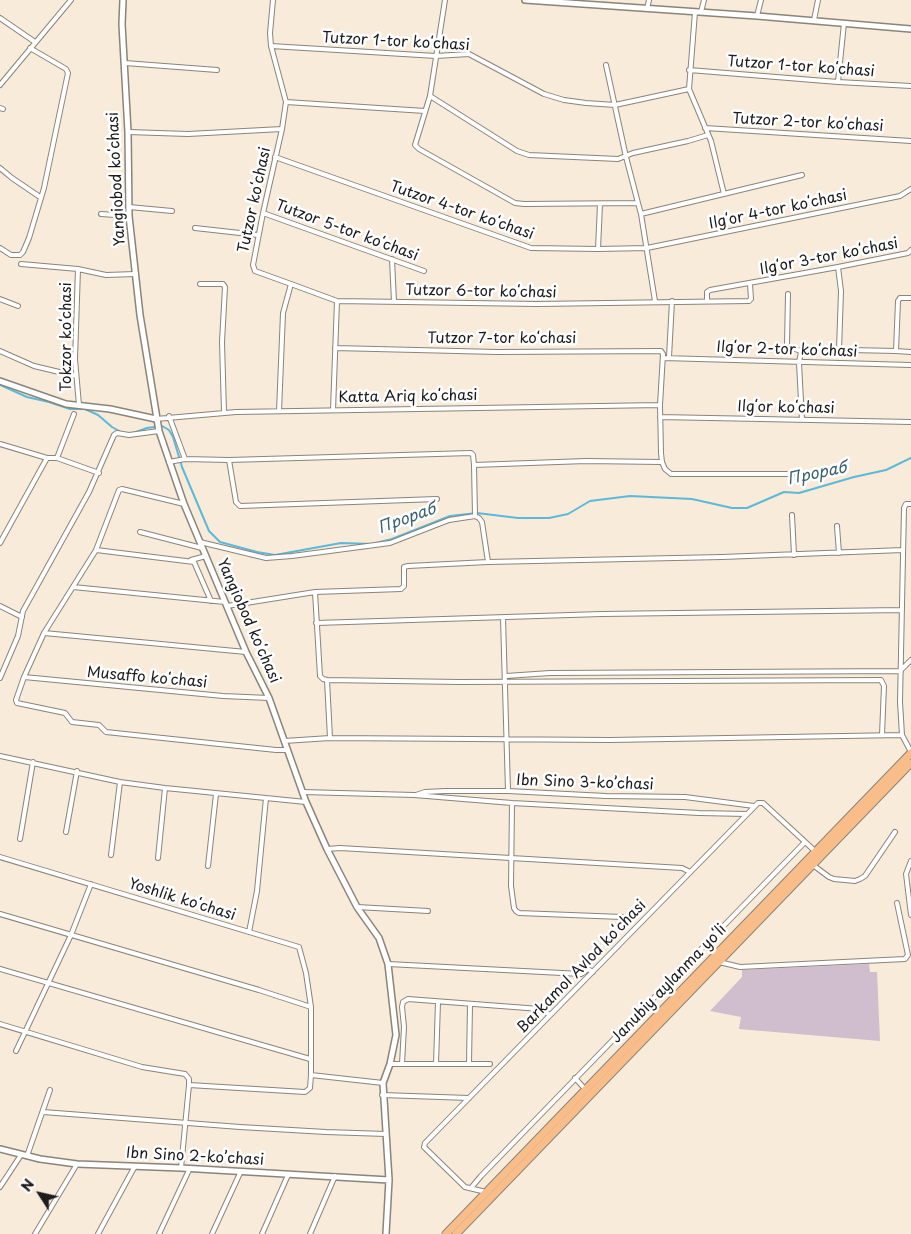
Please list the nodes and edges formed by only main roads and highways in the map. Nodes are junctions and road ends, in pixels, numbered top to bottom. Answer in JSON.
{"nodes":[{"id":1,"x":911,"y":753,"type":"edge"},
{"id":2,"x":911,"y":763,"type":"edge"},
{"id":3,"x":446,"y":1234,"type":"edge"},
{"id":4,"x":456,"y":1234,"type":"edge"}],
"edges":[{"from":1,"to":3,"type":"highway","name":"Janubiy aylanma yoʻli"},
{"from":2,"to":4,"type":"highway","name":"Janubiy aylanma yoʻli"}]}
